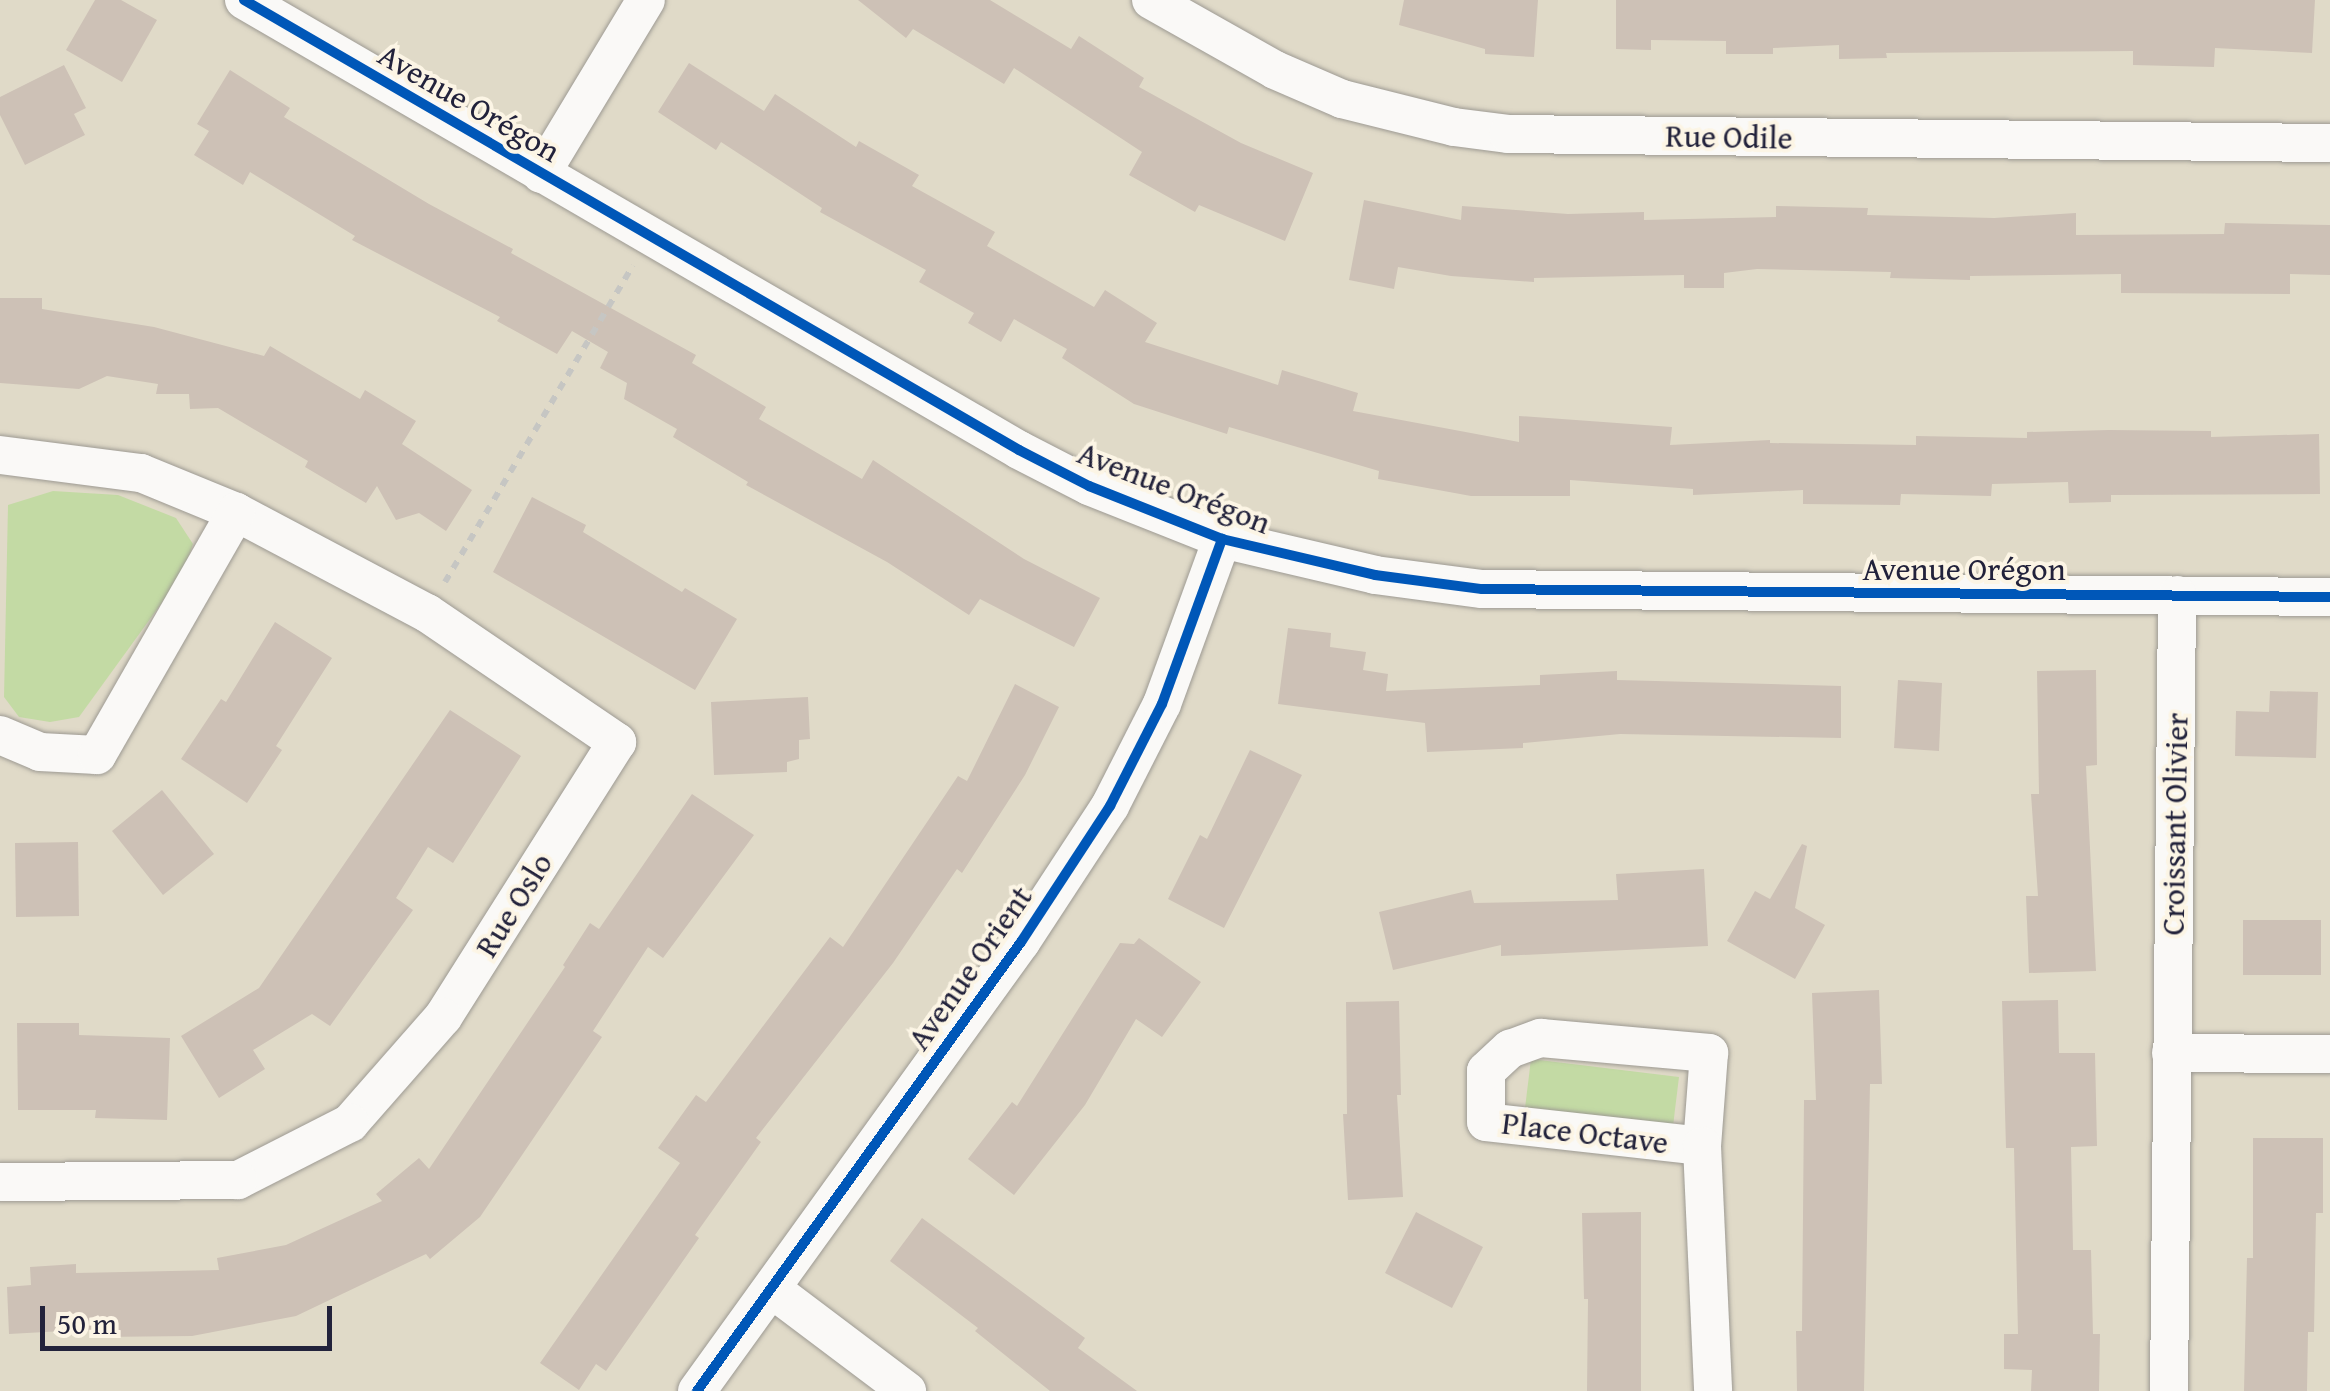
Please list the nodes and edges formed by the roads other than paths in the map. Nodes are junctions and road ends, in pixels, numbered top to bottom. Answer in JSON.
{"nodes":[{"id":1,"x":244,"y":0,"type":"edge"},
{"id":2,"x":646,"y":0,"type":"edge"},
{"id":3,"x":1154,"y":1,"type":"edge"},
{"id":4,"x":2330,"y":144,"type":"edge"},
{"id":5,"x":541,"y":174,"type":"junction"},
{"id":6,"x":0,"y":455,"type":"edge"},
{"id":7,"x":236,"y":512,"type":"junction"},
{"id":8,"x":1222,"y":539,"type":"junction"},
{"id":9,"x":2177,"y":595,"type":"junction"},
{"id":10,"x":2330,"y":597,"type":"edge"},
{"id":11,"x":0,"y":736,"type":"edge"},
{"id":12,"x":2171,"y":1053,"type":"junction"},
{"id":13,"x":2330,"y":1054,"type":"edge"},
{"id":14,"x":1702,"y":1146,"type":"junction"},
{"id":15,"x":0,"y":1182,"type":"edge"},
{"id":16,"x":773,"y":1290,"type":"junction"},
{"id":17,"x":698,"y":1391,"type":"edge"},
{"id":18,"x":908,"y":1391,"type":"edge"},
{"id":19,"x":1713,"y":1391,"type":"edge"},
{"id":20,"x":2169,"y":1391,"type":"edge"}],
"edges":[{"from":1,"to":5,"type":"street","name":"Avenue Orégon"},
{"from":2,"to":5,"type":"street"},
{"from":3,"to":4,"type":"street","name":"Rue Odile"},
{"from":5,"to":8,"type":"street","name":"Avenue Orégon"},
{"from":6,"to":7,"type":"street","name":"Rue Oslo"},
{"from":7,"to":11,"type":"street"},
{"from":7,"to":15,"type":"street","name":"Rue Oslo"},
{"from":8,"to":9,"type":"street","name":"Avenue Orégon"},
{"from":8,"to":16,"type":"street","name":"Avenue Orient"},
{"from":9,"to":10,"type":"street","name":"Avenue Orégon"},
{"from":9,"to":12,"type":"street","name":"Croissant Olivier"},
{"from":12,"to":13,"type":"street"},
{"from":12,"to":20,"type":"street","name":"Croissant Olivier"},
{"from":14,"to":14,"type":"street","name":"Place Octave"},
{"from":14,"to":19,"type":"street","name":"Place Octave"},
{"from":16,"to":17,"type":"street","name":"Avenue Orient"},
{"from":16,"to":18,"type":"street"}]}
